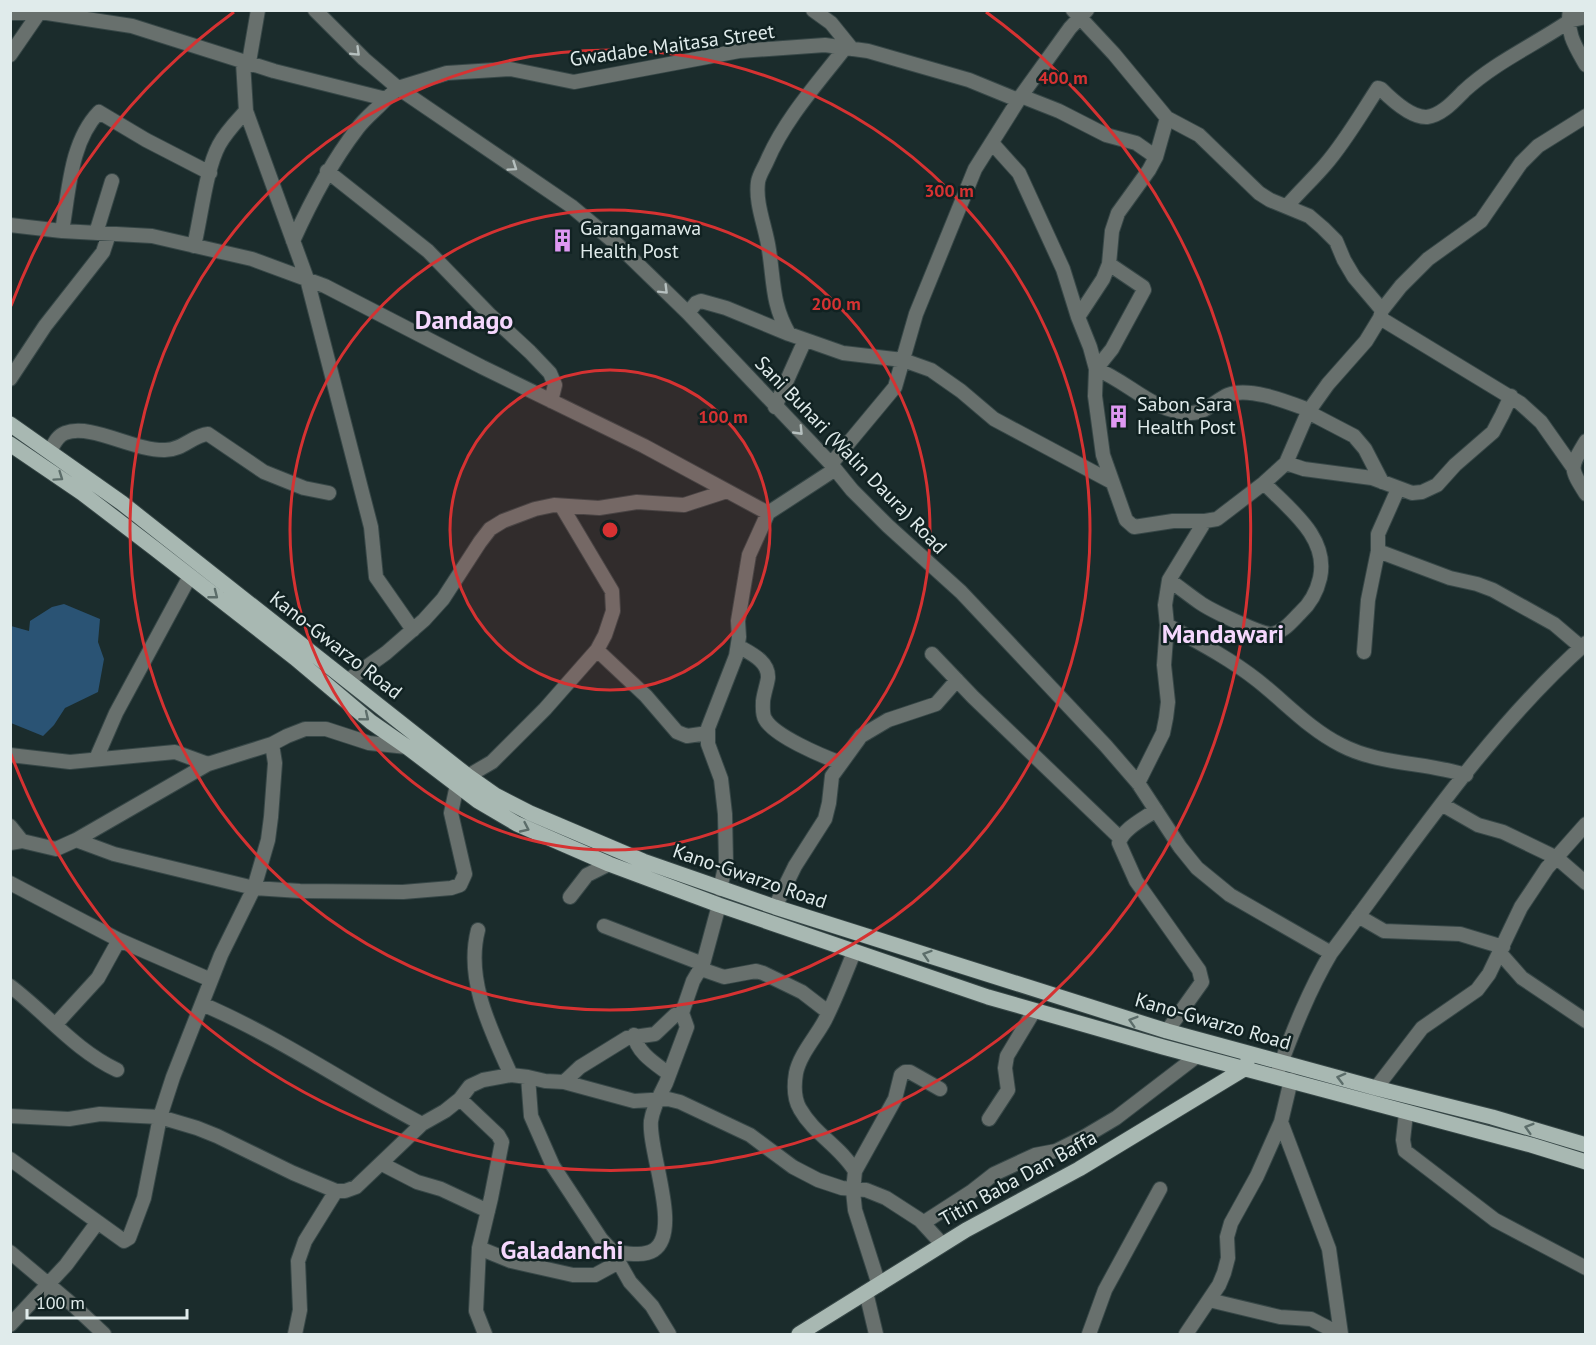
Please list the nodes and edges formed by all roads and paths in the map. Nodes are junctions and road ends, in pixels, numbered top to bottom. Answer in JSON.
{"nodes":[{"id":1,"x":258,"y":10,"type":"edge"},
{"id":2,"x":315,"y":10,"type":"edge"},
{"id":3,"x":813,"y":10,"type":"edge"},
{"id":4,"x":40,"y":12,"type":"edge"},
{"id":5,"x":10,"y":13,"type":"edge"},
{"id":6,"x":1080,"y":13,"type":"edge"},
{"id":7,"x":1586,"y":17,"type":"edge"},
{"id":8,"x":1568,"y":18,"type":"edge"},
{"id":9,"x":849,"y":48,"type":"junction"},
{"id":10,"x":10,"y":55,"type":"edge"},
{"id":11,"x":246,"y":62,"type":"junction"},
{"id":12,"x":1586,"y":65,"type":"edge"},
{"id":13,"x":398,"y":88,"type":"junction"},
{"id":14,"x":1020,"y":98,"type":"junction"},
{"id":15,"x":386,"y":99,"type":"junction"},
{"id":16,"x":246,"y":111,"type":"junction"},
{"id":17,"x":1586,"y":116,"type":"edge"},
{"id":18,"x":1167,"y":118,"type":"junction"},
{"id":19,"x":992,"y":143,"type":"junction"},
{"id":20,"x":1156,"y":156,"type":"junction"},
{"id":21,"x":327,"y":171,"type":"junction"},
{"id":22,"x":210,"y":172,"type":"junction"},
{"id":23,"x":112,"y":181,"type":"dead end"},
{"id":24,"x":1287,"y":206,"type":"junction"},
{"id":25,"x":10,"y":225,"type":"edge"},
{"id":26,"x":62,"y":231,"type":"junction"},
{"id":27,"x":102,"y":234,"type":"junction"},
{"id":28,"x":293,"y":242,"type":"junction"},
{"id":29,"x":194,"y":246,"type":"junction"},
{"id":30,"x":1109,"y":264,"type":"junction"},
{"id":31,"x":307,"y":279,"type":"junction"},
{"id":32,"x":688,"y":313,"type":"junction"},
{"id":33,"x":1381,"y":314,"type":"junction"},
{"id":34,"x":1078,"y":317,"type":"junction"},
{"id":35,"x":789,"y":334,"type":"junction"},
{"id":36,"x":805,"y":340,"type":"junction"},
{"id":37,"x":903,"y":360,"type":"junction"},
{"id":38,"x":1096,"y":369,"type":"junction"},
{"id":39,"x":10,"y":379,"type":"edge"},
{"id":40,"x":1510,"y":396,"type":"junction"},
{"id":41,"x":551,"y":401,"type":"junction"},
{"id":42,"x":776,"y":407,"type":"junction"},
{"id":43,"x":1308,"y":411,"type":"junction"},
{"id":44,"x":10,"y":424,"type":"edge"},
{"id":45,"x":1586,"y":441,"type":"edge"},
{"id":46,"x":10,"y":444,"type":"edge"},
{"id":47,"x":50,"y":451,"type":"junction"},
{"id":48,"x":1286,"y":463,"type":"junction"},
{"id":49,"x":1572,"y":466,"type":"junction"},
{"id":50,"x":832,"y":467,"type":"junction"},
{"id":51,"x":1112,"y":482,"type":"junction"},
{"id":52,"x":1382,"y":482,"type":"junction"},
{"id":53,"x":1264,"y":483,"type":"junction"},
{"id":54,"x":1398,"y":489,"type":"junction"},
{"id":55,"x":727,"y":491,"type":"junction"},
{"id":56,"x":329,"y":493,"type":"dead end"},
{"id":57,"x":1586,"y":494,"type":"edge"},
{"id":58,"x":562,"y":507,"type":"junction"},
{"id":59,"x":768,"y":513,"type":"junction"},
{"id":60,"x":1204,"y":521,"type":"junction"},
{"id":61,"x":1378,"y":551,"type":"junction"},
{"id":62,"x":190,"y":576,"type":"junction"},
{"id":63,"x":1169,"y":580,"type":"junction"},
{"id":64,"x":1167,"y":625,"type":"junction"},
{"id":65,"x":413,"y":630,"type":"junction"},
{"id":66,"x":1583,"y":645,"type":"edge"},
{"id":67,"x":738,"y":646,"type":"junction"},
{"id":68,"x":597,"y":650,"type":"junction"},
{"id":69,"x":1364,"y":652,"type":"dead end"},
{"id":70,"x":932,"y":654,"type":"dead end"},
{"id":71,"x":957,"y":680,"type":"junction"},
{"id":72,"x":347,"y":681,"type":"junction"},
{"id":73,"x":394,"y":718,"type":"junction"},
{"id":74,"x":384,"y":731,"type":"junction"},
{"id":75,"x":708,"y":733,"type":"junction"},
{"id":76,"x":272,"y":744,"type":"junction"},
{"id":77,"x":407,"y":747,"type":"junction"},
{"id":78,"x":10,"y":755,"type":"edge"},
{"id":79,"x":96,"y":759,"type":"junction"},
{"id":80,"x":841,"y":763,"type":"junction"},
{"id":81,"x":208,"y":764,"type":"junction"},
{"id":82,"x":1466,"y":775,"type":"junction"},
{"id":83,"x":462,"y":780,"type":"junction"},
{"id":84,"x":1138,"y":783,"type":"junction"},
{"id":85,"x":1443,"y":805,"type":"junction"},
{"id":86,"x":1156,"y":810,"type":"junction"},
{"id":87,"x":1586,"y":824,"type":"edge"},
{"id":88,"x":10,"y":826,"type":"edge"},
{"id":89,"x":1120,"y":838,"type":"junction"},
{"id":90,"x":76,"y":840,"type":"junction"},
{"id":91,"x":16,"y":842,"type":"edge"},
{"id":92,"x":1557,"y":858,"type":"junction"},
{"id":93,"x":609,"y":864,"type":"junction"},
{"id":94,"x":10,"y":883,"type":"edge"},
{"id":95,"x":1586,"y":883,"type":"edge"},
{"id":96,"x":254,"y":888,"type":"junction"},
{"id":97,"x":720,"y":888,"type":"junction"},
{"id":98,"x":570,"y":897,"type":"dead end"},
{"id":99,"x":719,"y":905,"type":"junction"},
{"id":100,"x":775,"y":907,"type":"junction"},
{"id":101,"x":1358,"y":916,"type":"junction"},
{"id":102,"x":604,"y":926,"type":"dead end"},
{"id":103,"x":478,"y":930,"type":"dead end"},
{"id":104,"x":119,"y":940,"type":"junction"},
{"id":105,"x":1501,"y":950,"type":"junction"},
{"id":106,"x":854,"y":952,"type":"junction"},
{"id":107,"x":1331,"y":953,"type":"junction"},
{"id":108,"x":957,"y":965,"type":"junction"},
{"id":109,"x":702,"y":966,"type":"junction"},
{"id":110,"x":211,"y":980,"type":"junction"},
{"id":111,"x":951,"y":984,"type":"junction"},
{"id":112,"x":10,"y":986,"type":"edge"},
{"id":113,"x":202,"y":1004,"type":"junction"},
{"id":114,"x":1034,"y":1011,"type":"junction"},
{"id":115,"x":828,"y":1012,"type":"junction"},
{"id":116,"x":682,"y":1013,"type":"junction"},
{"id":117,"x":1586,"y":1021,"type":"edge"},
{"id":118,"x":55,"y":1025,"type":"junction"},
{"id":119,"x":1167,"y":1031,"type":"junction"},
{"id":120,"x":634,"y":1035,"type":"junction"},
{"id":121,"x":1253,"y":1054,"type":"junction"},
{"id":122,"x":1197,"y":1056,"type":"junction"},
{"id":123,"x":1281,"y":1062,"type":"junction"},
{"id":124,"x":1244,"y":1069,"type":"junction"},
{"id":125,"x":117,"y":1070,"type":"dead end"},
{"id":126,"x":669,"y":1074,"type":"junction"},
{"id":127,"x":511,"y":1075,"type":"junction"},
{"id":128,"x":528,"y":1077,"type":"junction"},
{"id":129,"x":1283,"y":1079,"type":"junction"},
{"id":130,"x":564,"y":1082,"type":"junction"},
{"id":131,"x":1376,"y":1088,"type":"junction"},
{"id":132,"x":940,"y":1089,"type":"dead end"},
{"id":133,"x":460,"y":1099,"type":"junction"},
{"id":134,"x":659,"y":1099,"type":"junction"},
{"id":135,"x":1406,"y":1113,"type":"junction"},
{"id":136,"x":10,"y":1116,"type":"edge"},
{"id":137,"x":160,"y":1117,"type":"junction"},
{"id":138,"x":989,"y":1119,"type":"dead end"},
{"id":139,"x":1281,"y":1122,"type":"junction"},
{"id":140,"x":422,"y":1124,"type":"junction"},
{"id":141,"x":1586,"y":1145,"type":"edge"},
{"id":142,"x":10,"y":1159,"type":"edge"},
{"id":143,"x":1586,"y":1162,"type":"edge"},
{"id":144,"x":382,"y":1164,"type":"junction"},
{"id":145,"x":855,"y":1171,"type":"junction"},
{"id":146,"x":855,"y":1189,"type":"junction"},
{"id":147,"x":1160,"y":1189,"type":"dead end"},
{"id":148,"x":336,"y":1191,"type":"junction"},
{"id":149,"x":488,"y":1211,"type":"junction"},
{"id":150,"x":97,"y":1223,"type":"junction"},
{"id":151,"x":923,"y":1223,"type":"junction"},
{"id":152,"x":942,"y":1244,"type":"junction"},
{"id":153,"x":479,"y":1248,"type":"junction"},
{"id":154,"x":10,"y":1252,"type":"edge"},
{"id":155,"x":616,"y":1257,"type":"junction"},
{"id":156,"x":1586,"y":1268,"type":"edge"},
{"id":157,"x":49,"y":1285,"type":"junction"},
{"id":158,"x":873,"y":1289,"type":"junction"},
{"id":159,"x":1209,"y":1300,"type":"junction"},
{"id":160,"x":10,"y":1325,"type":"edge"},
{"id":161,"x":104,"y":1335,"type":"edge"},
{"id":162,"x":295,"y":1335,"type":"edge"},
{"id":163,"x":485,"y":1335,"type":"edge"},
{"id":164,"x":669,"y":1335,"type":"edge"},
{"id":165,"x":799,"y":1335,"type":"edge"},
{"id":166,"x":876,"y":1335,"type":"edge"},
{"id":167,"x":1089,"y":1335,"type":"edge"},
{"id":168,"x":1186,"y":1335,"type":"edge"},
{"id":169,"x":1341,"y":1335,"type":"edge"}],
"edges":[{"from":1,"to":11,"type":"street"},
{"from":2,"to":13,"type":"street","name":"Sani Buhari (Walin Daura) Road","one_way":true},
{"from":3,"to":9,"type":"street"},
{"from":4,"to":5,"type":"street"},
{"from":4,"to":10,"type":"street"},
{"from":4,"to":11,"type":"street"},
{"from":6,"to":14,"type":"street"},
{"from":6,"to":18,"type":"street"},
{"from":7,"to":8,"type":"street"},
{"from":8,"to":12,"type":"street"},
{"from":8,"to":24,"type":"street"},
{"from":9,"to":13,"type":"street","name":"Gwadabe Maitasa Street"},
{"from":9,"to":14,"type":"street","name":"Gwadabe Maitasa Street"},
{"from":9,"to":35,"type":"street"},
{"from":11,"to":15,"type":"street"},
{"from":11,"to":16,"type":"street"},
{"from":13,"to":15,"type":"street"},
{"from":13,"to":32,"type":"street","name":"Sani Buhari (Walin Daura) Road","one_way":true},
{"from":14,"to":19,"type":"street"},
{"from":14,"to":20,"type":"street","name":"Gwadabe Maitasa Street"},
{"from":15,"to":21,"type":"street"},
{"from":16,"to":22,"type":"street"},
{"from":16,"to":28,"type":"street"},
{"from":17,"to":33,"type":"street"},
{"from":18,"to":20,"type":"street"},
{"from":18,"to":24,"type":"street"},
{"from":19,"to":34,"type":"street"},
{"from":19,"to":37,"type":"street"},
{"from":20,"to":30,"type":"street"},
{"from":21,"to":28,"type":"street"},
{"from":21,"to":41,"type":"street"},
{"from":22,"to":26,"type":"street"},
{"from":22,"to":29,"type":"street"},
{"from":23,"to":27,"type":"street"},
{"from":24,"to":33,"type":"street"},
{"from":25,"to":26,"type":"street"},
{"from":26,"to":27,"type":"street"},
{"from":27,"to":29,"type":"street"},
{"from":27,"to":39,"type":"street"},
{"from":28,"to":31,"type":"street"},
{"from":29,"to":31,"type":"street"},
{"from":30,"to":34,"type":"street"},
{"from":30,"to":38,"type":"street"},
{"from":31,"to":41,"type":"street"},
{"from":31,"to":65,"type":"street"},
{"from":32,"to":35,"type":"street"},
{"from":32,"to":42,"type":"street","name":"Sani Buhari (Walin Daura) Road"},
{"from":33,"to":40,"type":"street"},
{"from":33,"to":43,"type":"street"},
{"from":34,"to":38,"type":"street"},
{"from":35,"to":36,"type":"street"},
{"from":36,"to":37,"type":"street"},
{"from":36,"to":42,"type":"street"},
{"from":37,"to":50,"type":"street"},
{"from":37,"to":51,"type":"street"},
{"from":38,"to":43,"type":"street"},
{"from":38,"to":51,"type":"street"},
{"from":40,"to":49,"type":"street"},
{"from":40,"to":54,"type":"street"},
{"from":41,"to":55,"type":"street"},
{"from":42,"to":50,"type":"street","name":"Sani Buhari (Walin Daura) Road","one_way":true},
{"from":43,"to":48,"type":"street"},
{"from":43,"to":52,"type":"street"},
{"from":44,"to":47,"type":"main road","name":"Kano-Gwarzo Road"},
{"from":45,"to":49,"type":"street"},
{"from":46,"to":62,"type":"main road","name":"Kano-Gwarzo Road","one_way":true},
{"from":47,"to":56,"type":"street"},
{"from":47,"to":72,"type":"main road","name":"Kano-Gwarzo Road"},
{"from":48,"to":52,"type":"street"},
{"from":48,"to":53,"type":"street"},
{"from":49,"to":57,"type":"street"},
{"from":50,"to":59,"type":"street"},
{"from":50,"to":84,"type":"street","name":"Sani Buhari (Walin Daura) Road"},
{"from":51,"to":60,"type":"street"},
{"from":52,"to":54,"type":"street"},
{"from":53,"to":60,"type":"street"},
{"from":53,"to":63,"type":"street"},
{"from":54,"to":61,"type":"street"},
{"from":55,"to":58,"type":"street"},
{"from":55,"to":59,"type":"street"},
{"from":58,"to":65,"type":"street"},
{"from":58,"to":68,"type":"street"},
{"from":59,"to":67,"type":"street"},
{"from":60,"to":63,"type":"street"},
{"from":61,"to":66,"type":"street"},
{"from":61,"to":69,"type":"street"},
{"from":62,"to":74,"type":"main road","name":"Kano-Gwarzo Road","one_way":true},
{"from":62,"to":79,"type":"street"},
{"from":63,"to":64,"type":"street"},
{"from":64,"to":82,"type":"street"},
{"from":64,"to":84,"type":"street"},
{"from":65,"to":72,"type":"street"},
{"from":66,"to":82,"type":"street"},
{"from":67,"to":75,"type":"street"},
{"from":67,"to":80,"type":"street"},
{"from":68,"to":75,"type":"street"},
{"from":68,"to":83,"type":"street"},
{"from":70,"to":71,"type":"street"},
{"from":71,"to":80,"type":"street"},
{"from":71,"to":89,"type":"street"},
{"from":72,"to":73,"type":"main road","name":"Kano-Gwarzo Road"},
{"from":73,"to":74,"type":"main road"},
{"from":73,"to":83,"type":"main road","name":"Kano-Gwarzo Road"},
{"from":74,"to":77,"type":"main road","name":"Kano-Gwarzo Road"},
{"from":75,"to":97,"type":"street"},
{"from":76,"to":77,"type":"street"},
{"from":76,"to":81,"type":"street"},
{"from":76,"to":96,"type":"street"},
{"from":77,"to":83,"type":"main road","name":"Kano-Gwarzo Road"},
{"from":78,"to":79,"type":"street"},
{"from":79,"to":81,"type":"street"},
{"from":80,"to":100,"type":"street"},
{"from":81,"to":90,"type":"street"},
{"from":82,"to":85,"type":"street"},
{"from":83,"to":93,"type":"main road","name":"Kano-Gwarzo Road","one_way":true},
{"from":83,"to":96,"type":"street"},
{"from":83,"to":97,"type":"main road","name":"Kano-Gwarzo Road"},
{"from":84,"to":86,"type":"street","name":"Sani Buhari (Walin Daura) Road"},
{"from":85,"to":92,"type":"street"},
{"from":85,"to":101,"type":"street"},
{"from":86,"to":89,"type":"street"},
{"from":86,"to":107,"type":"street","name":"Sani Buhari (Walin Daura) Road"},
{"from":87,"to":92,"type":"street"},
{"from":88,"to":91,"type":"street"},
{"from":89,"to":119,"type":"street"},
{"from":90,"to":91,"type":"street"},
{"from":90,"to":96,"type":"street"},
{"from":92,"to":95,"type":"street"},
{"from":92,"to":105,"type":"street"},
{"from":93,"to":98,"type":"street"},
{"from":93,"to":99,"type":"main road","name":"Kano-Gwarzo Road"},
{"from":94,"to":104,"type":"street"},
{"from":96,"to":110,"type":"street"},
{"from":97,"to":100,"type":"main road","name":"Kano-Gwarzo Road"},
{"from":99,"to":106,"type":"main road","name":"Kano-Gwarzo Road"},
{"from":99,"to":109,"type":"street"},
{"from":108,"to":100,"type":"main road","name":"Kano-Gwarzo Road","one_way":true},
{"from":101,"to":105,"type":"street"},
{"from":101,"to":107,"type":"street"},
{"from":102,"to":109,"type":"street"},
{"from":103,"to":127,"type":"street"},
{"from":104,"to":110,"type":"street"},
{"from":104,"to":118,"type":"street"},
{"from":105,"to":117,"type":"street"},
{"from":105,"to":131,"type":"street"},
{"from":106,"to":111,"type":"main road","name":"Kano-Gwarzo Road"},
{"from":106,"to":115,"type":"street"},
{"from":107,"to":123,"type":"street"},
{"from":108,"to":111,"type":"main road"},
{"from":119,"to":108,"type":"main road","name":"Kano-Gwarzo Road","one_way":true},
{"from":109,"to":115,"type":"street"},
{"from":109,"to":116,"type":"street"},
{"from":110,"to":113,"type":"street"},
{"from":111,"to":114,"type":"main road","name":"Kano-Gwarzo Road"},
{"from":112,"to":118,"type":"street"},
{"from":113,"to":137,"type":"street"},
{"from":113,"to":140,"type":"street"},
{"from":114,"to":122,"type":"main road","name":"Kano-Gwarzo Road"},
{"from":114,"to":138,"type":"street"},
{"from":115,"to":145,"type":"street"},
{"from":116,"to":120,"type":"street"},
{"from":116,"to":126,"type":"street"},
{"from":118,"to":125,"type":"street"},
{"from":119,"to":121,"type":"main road","name":"Kano-Gwarzo Road"},
{"from":120,"to":126,"type":"street"},
{"from":120,"to":130,"type":"street"},
{"from":121,"to":123,"type":"main road","name":"Kano-Gwarzo Road"},
{"from":121,"to":124,"type":"main road","name":"Titin Baba Dan Baffa"},
{"from":122,"to":124,"type":"main road","name":"Kano-Gwarzo Road"},
{"from":122,"to":151,"type":"street"},
{"from":123,"to":129,"type":"street"},
{"from":131,"to":123,"type":"main road","name":"Kano-Gwarzo Road","one_way":true},
{"from":124,"to":129,"type":"main road","name":"Kano-Gwarzo Road"},
{"from":124,"to":152,"type":"main road","name":"Titin Baba Dan Baffa"},
{"from":126,"to":134,"type":"street"},
{"from":127,"to":128,"type":"street"},
{"from":127,"to":133,"type":"street"},
{"from":128,"to":130,"type":"street"},
{"from":128,"to":155,"type":"street"},
{"from":129,"to":135,"type":"main road","name":"Kano-Gwarzo Road"},
{"from":129,"to":139,"type":"street"},
{"from":130,"to":134,"type":"street"},
{"from":141,"to":131,"type":"main road","name":"Kano-Gwarzo Road","one_way":true},
{"from":132,"to":145,"type":"street"},
{"from":133,"to":140,"type":"street"},
{"from":133,"to":149,"type":"street"},
{"from":134,"to":146,"type":"street"},
{"from":134,"to":155,"type":"street"},
{"from":135,"to":143,"type":"main road","name":"Kano-Gwarzo Road"},
{"from":135,"to":156,"type":"street"},
{"from":136,"to":137,"type":"street"},
{"from":137,"to":148,"type":"street"},
{"from":137,"to":150,"type":"street"},
{"from":139,"to":159,"type":"street"},
{"from":139,"to":169,"type":"street"},
{"from":140,"to":144,"type":"street"},
{"from":142,"to":150,"type":"street"},
{"from":144,"to":148,"type":"street"},
{"from":144,"to":149,"type":"street"},
{"from":145,"to":146,"type":"street"},
{"from":146,"to":151,"type":"street"},
{"from":146,"to":158,"type":"street"},
{"from":147,"to":167,"type":"street"},
{"from":148,"to":162,"type":"street"},
{"from":149,"to":153,"type":"street"},
{"from":150,"to":157,"type":"street"},
{"from":151,"to":152,"type":"street"},
{"from":152,"to":158,"type":"main road","name":"Titin Baba Dan Baffa"},
{"from":153,"to":155,"type":"street"},
{"from":153,"to":163,"type":"street"},
{"from":154,"to":157,"type":"street"},
{"from":155,"to":164,"type":"street"},
{"from":157,"to":160,"type":"street"},
{"from":157,"to":161,"type":"street"},
{"from":158,"to":165,"type":"main road","name":"Titin Baba Dan Baffa"},
{"from":158,"to":166,"type":"street"},
{"from":159,"to":168,"type":"street"},
{"from":159,"to":169,"type":"street"}]}
